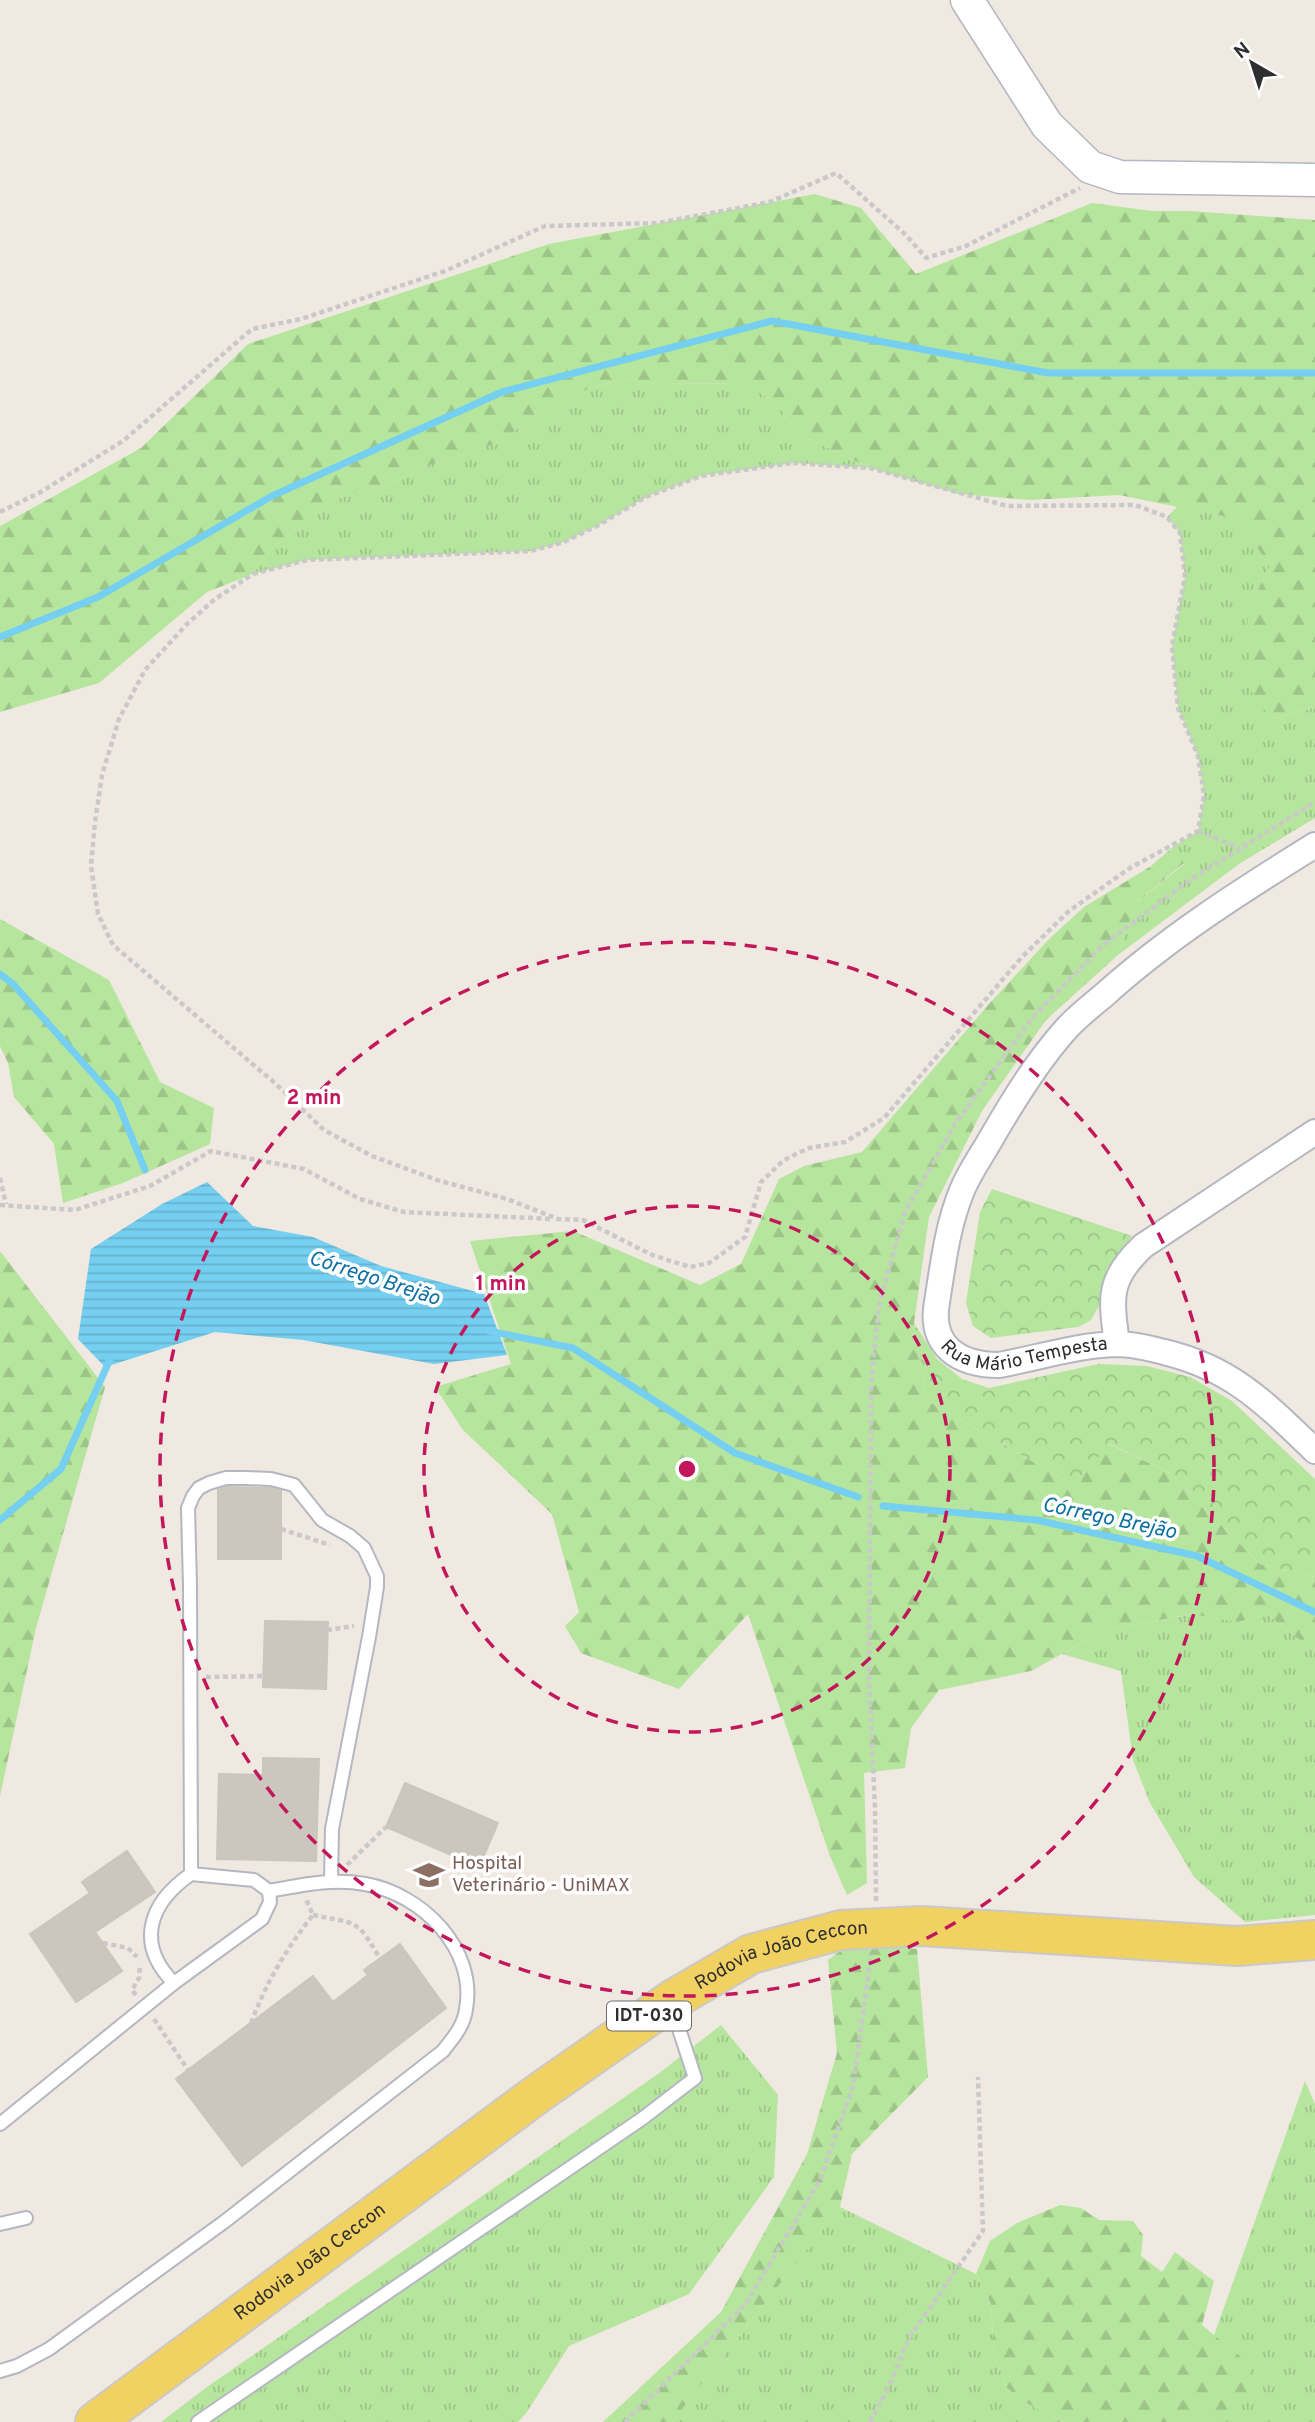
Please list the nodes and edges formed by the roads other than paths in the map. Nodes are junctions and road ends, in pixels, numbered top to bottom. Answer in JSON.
{"nodes":[{"id":1,"x":967,"y":0,"type":"edge"},
{"id":2,"x":1315,"y":180,"type":"edge"},
{"id":3,"x":1315,"y":845,"type":"edge"},
{"id":4,"x":1315,"y":1132,"type":"edge"},
{"id":5,"x":1117,"y":1344,"type":"junction"},
{"id":6,"x":1313,"y":1444,"type":"edge"},
{"id":7,"x":191,"y":1874,"type":"junction"},
{"id":8,"x":331,"y":1880,"type":"junction"},
{"id":9,"x":269,"y":1891,"type":"junction"},
{"id":10,"x":1315,"y":1940,"type":"edge"},
{"id":11,"x":174,"y":1983,"type":"junction"},
{"id":12,"x":665,"y":2005,"type":"junction"},
{"id":13,"x":0,"y":2124,"type":"edge"},
{"id":14,"x":26,"y":2218,"type":"dead end"},
{"id":15,"x":0,"y":2224,"type":"edge"},
{"id":16,"x":0,"y":2371,"type":"edge"},
{"id":17,"x":94,"y":2422,"type":"edge"},
{"id":18,"x":198,"y":2422,"type":"edge"}],
"edges":[{"from":1,"to":2,"type":"street"},
{"from":3,"to":5,"type":"street","name":"Rua Mário Tempesta"},
{"from":4,"to":5,"type":"street"},
{"from":5,"to":6,"type":"street","name":"Rua Mário Tempesta"},
{"from":7,"to":8,"type":"lane"},
{"from":7,"to":9,"type":"lane"},
{"from":7,"to":11,"type":"lane"},
{"from":8,"to":9,"type":"lane"},
{"from":8,"to":16,"type":"lane"},
{"from":9,"to":11,"type":"lane"},
{"from":10,"to":12,"type":"main road","name":"Rodovia João Ceccon","number":"IDT-030"},
{"from":11,"to":13,"type":"lane"},
{"from":12,"to":17,"type":"main road","name":"Rodovia João Ceccon","number":"IDT-030"},
{"from":12,"to":18,"type":"lane"},
{"from":14,"to":15,"type":"lane"}]}
